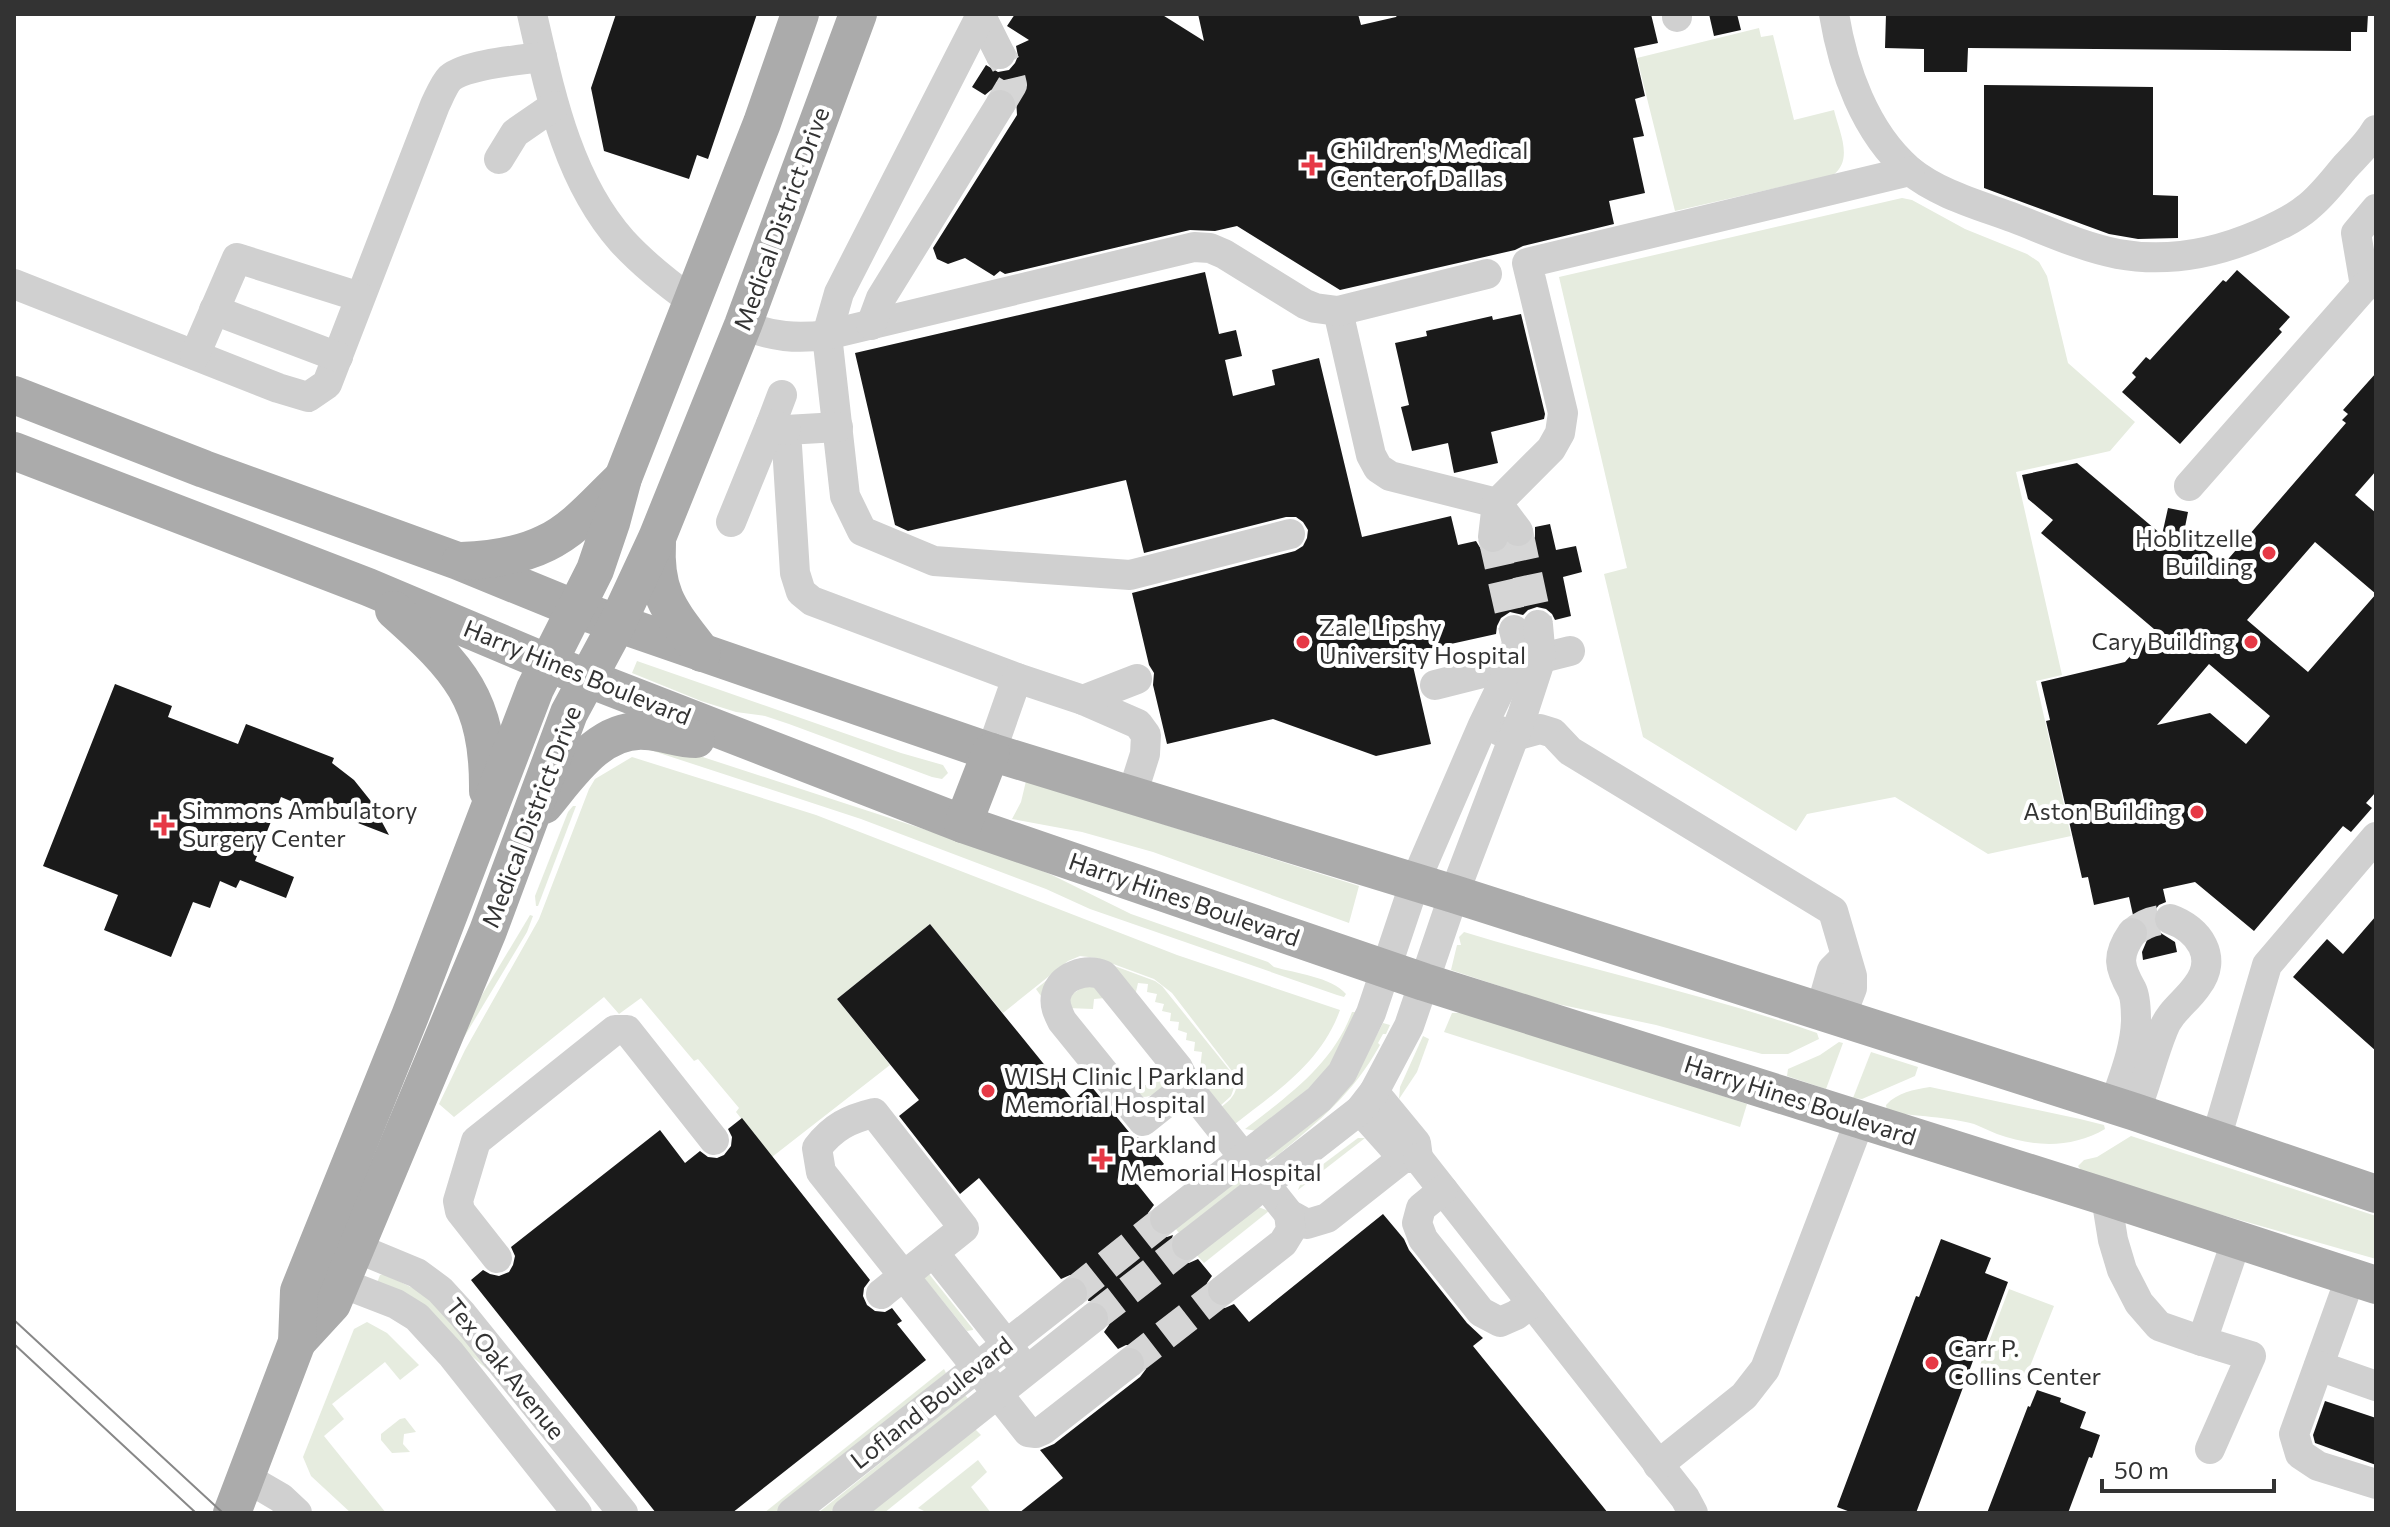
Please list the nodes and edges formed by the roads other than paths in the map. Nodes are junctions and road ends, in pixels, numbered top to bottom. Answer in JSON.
{"nodes":[{"id":1,"x":532,"y":14,"type":"edge"},
{"id":2,"x":800,"y":14,"type":"edge"},
{"id":3,"x":858,"y":14,"type":"edge"},
{"id":4,"x":1834,"y":14,"type":"edge"},
{"id":5,"x":980,"y":15,"type":"edge"},
{"id":6,"x":1000,"y":54,"type":"tunnel mouth"},
{"id":7,"x":542,"y":57,"type":"junction"},
{"id":8,"x":1000,"y":105,"type":"tunnel mouth"},
{"id":9,"x":554,"y":106,"type":"junction"},
{"id":10,"x":2376,"y":130,"type":"edge"},
{"id":11,"x":499,"y":159,"type":"dead end"},
{"id":12,"x":1910,"y":171,"type":"junction"},
{"id":13,"x":2376,"y":209,"type":"edge"},
{"id":14,"x":1487,"y":274,"type":"dead end"},
{"id":15,"x":14,"y":284,"type":"edge"},
{"id":16,"x":2371,"y":284,"type":"edge"},
{"id":17,"x":360,"y":297,"type":"junction"},
{"id":18,"x":692,"y":301,"type":"junction"},
{"id":19,"x":214,"y":310,"type":"junction"},
{"id":20,"x":1338,"y":311,"type":"junction"},
{"id":21,"x":743,"y":325,"type":"junction"},
{"id":22,"x":871,"y":325,"type":"junction"},
{"id":23,"x":827,"y":335,"type":"junction"},
{"id":24,"x":195,"y":355,"type":"junction"},
{"id":25,"x":338,"y":357,"type":"junction"},
{"id":26,"x":14,"y":395,"type":"edge"},
{"id":27,"x":782,"y":395,"type":"dead end"},
{"id":28,"x":779,"y":427,"type":"junction"},
{"id":29,"x":838,"y":427,"type":"junction"},
{"id":30,"x":14,"y":451,"type":"edge"},
{"id":31,"x":204,"y":469,"type":"junction"},
{"id":32,"x":623,"y":478,"type":"junction"},
{"id":33,"x":2189,"y":486,"type":"dead end"},
{"id":34,"x":1497,"y":503,"type":"junction"},
{"id":35,"x":185,"y":517,"type":"junction"},
{"id":36,"x":731,"y":522,"type":"dead end"},
{"id":37,"x":1290,"y":534,"type":"dead end"},
{"id":38,"x":1506,"y":534,"type":"tunnel mouth"},
{"id":39,"x":657,"y":538,"type":"junction"},
{"id":40,"x":458,"y":561,"type":"junction"},
{"id":41,"x":368,"y":587,"type":"junction"},
{"id":42,"x":576,"y":609,"type":"junction"},
{"id":43,"x":617,"y":624,"type":"junction"},
{"id":44,"x":1526,"y":627,"type":"tunnel mouth"},
{"id":45,"x":702,"y":653,"type":"junction"},
{"id":46,"x":1541,"y":658,"type":"junction"},
{"id":47,"x":548,"y":663,"type":"junction"},
{"id":48,"x":1017,"y":678,"type":"junction"},
{"id":49,"x":588,"y":679,"type":"junction"},
{"id":50,"x":1137,"y":679,"type":"dead end"},
{"id":51,"x":1435,"y":685,"type":"dead end"},
{"id":52,"x":1083,"y":700,"type":"junction"},
{"id":53,"x":1483,"y":725,"type":"junction"},
{"id":54,"x":1515,"y":736,"type":"junction"},
{"id":55,"x":740,"y":738,"type":"junction"},
{"id":56,"x":991,"y":752,"type":"junction"},
{"id":57,"x":1132,"y":795,"type":"junction"},
{"id":58,"x":488,"y":812,"type":"junction"},
{"id":59,"x":963,"y":824,"type":"junction"},
{"id":60,"x":524,"y":829,"type":"junction"},
{"id":61,"x":2376,"y":837,"type":"edge"},
{"id":62,"x":1415,"y":882,"type":"junction"},
{"id":63,"x":1454,"y":894,"type":"junction"},
{"id":64,"x":2170,"y":919,"type":"dead end"},
{"id":65,"x":2132,"y":933,"type":"dead end"},
{"id":66,"x":1385,"y":969,"type":"junction"},
{"id":67,"x":1424,"y":982,"type":"junction"},
{"id":68,"x":1830,"y":1016,"type":"junction"},
{"id":69,"x":1187,"y":1086,"type":"junction"},
{"id":70,"x":1367,"y":1101,"type":"junction"},
{"id":71,"x":2124,"y":1109,"type":"junction"},
{"id":72,"x":1860,"y":1120,"type":"junction"},
{"id":73,"x":2216,"y":1139,"type":"junction"},
{"id":74,"x":714,"y":1140,"type":"dead end"},
{"id":75,"x":1244,"y":1157,"type":"junction"},
{"id":76,"x":1410,"y":1158,"type":"junction"},
{"id":77,"x":1265,"y":1183,"type":"junction"},
{"id":78,"x":1443,"y":1190,"type":"junction"},
{"id":79,"x":2376,"y":1194,"type":"edge"},
{"id":80,"x":2106,"y":1197,"type":"junction"},
{"id":81,"x":1289,"y":1214,"type":"junction"},
{"id":82,"x":1165,"y":1219,"type":"tunnel mouth"},
{"id":83,"x":2237,"y":1239,"type":"junction"},
{"id":84,"x":339,"y":1240,"type":"junction"},
{"id":85,"x":1187,"y":1245,"type":"tunnel mouth"},
{"id":86,"x":934,"y":1253,"type":"junction"},
{"id":87,"x":497,"y":1258,"type":"dead end"},
{"id":88,"x":324,"y":1276,"type":"junction"},
{"id":89,"x":2363,"y":1280,"type":"edge"},
{"id":90,"x":892,"y":1285,"type":"junction"},
{"id":91,"x":1223,"y":1290,"type":"tunnel mouth"},
{"id":92,"x":1072,"y":1293,"type":"tunnel mouth"},
{"id":93,"x":1532,"y":1303,"type":"junction"},
{"id":94,"x":1093,"y":1318,"type":"tunnel mouth"},
{"id":95,"x":2202,"y":1341,"type":"junction"},
{"id":96,"x":1006,"y":1344,"type":"junction"},
{"id":97,"x":1129,"y":1363,"type":"tunnel mouth"},
{"id":98,"x":2319,"y":1366,"type":"junction"},
{"id":99,"x":976,"y":1368,"type":"junction"},
{"id":100,"x":1026,"y":1371,"type":"junction"},
{"id":101,"x":2376,"y":1386,"type":"edge"},
{"id":102,"x":997,"y":1394,"type":"junction"},
{"id":103,"x":2210,"y":1449,"type":"dead end"},
{"id":104,"x":1658,"y":1465,"type":"junction"},
{"id":105,"x":245,"y":1477,"type":"junction"},
{"id":106,"x":2376,"y":1484,"type":"edge"},
{"id":107,"x":605,"y":1507,"type":"edge"},
{"id":108,"x":232,"y":1513,"type":"edge"},
{"id":109,"x":297,"y":1513,"type":"edge"},
{"id":110,"x":577,"y":1513,"type":"edge"},
{"id":111,"x":792,"y":1513,"type":"edge"},
{"id":112,"x":847,"y":1513,"type":"edge"},
{"id":113,"x":1693,"y":1513,"type":"edge"}],
"edges":[{"from":1,"to":7,"type":"street"},
{"from":2,"to":18,"type":"main road","name":"Medical District Drive"},
{"from":3,"to":21,"type":"main road","name":"Medical District Drive"},
{"from":4,"to":12,"type":"street"},
{"from":5,"to":6,"type":"street"},
{"from":5,"to":23,"type":"street"},
{"from":7,"to":9,"type":"street"},
{"from":7,"to":17,"type":"street"},
{"from":8,"to":22,"type":"street"},
{"from":9,"to":11,"type":"street"},
{"from":9,"to":18,"type":"street"},
{"from":10,"to":12,"type":"street"},
{"from":12,"to":34,"type":"street"},
{"from":13,"to":16,"type":"street"},
{"from":14,"to":20,"type":"street"},
{"from":15,"to":24,"type":"street"},
{"from":16,"to":33,"type":"street"},
{"from":17,"to":19,"type":"street"},
{"from":17,"to":25,"type":"street"},
{"from":18,"to":21,"type":"main road"},
{"from":18,"to":32,"type":"main road","name":"Medical District Drive"},
{"from":19,"to":24,"type":"street"},
{"from":19,"to":25,"type":"street"},
{"from":20,"to":22,"type":"street"},
{"from":20,"to":34,"type":"street"},
{"from":21,"to":23,"type":"street"},
{"from":21,"to":39,"type":"main road","name":"Medical District Drive"},
{"from":22,"to":23,"type":"street"},
{"from":23,"to":29,"type":"street"},
{"from":24,"to":25,"type":"street"},
{"from":26,"to":31,"type":"main road"},
{"from":27,"to":28,"type":"street"},
{"from":28,"to":29,"type":"street"},
{"from":28,"to":36,"type":"street"},
{"from":28,"to":48,"type":"street"},
{"from":29,"to":37,"type":"street"},
{"from":30,"to":35,"type":"main road","name":"Harry Hines Boulevard"},
{"from":31,"to":35,"type":"main road"},
{"from":31,"to":40,"type":"main road"},
{"from":32,"to":40,"type":"main road"},
{"from":32,"to":42,"type":"main road","name":"Medical District Drive"},
{"from":34,"to":38,"type":"street"},
{"from":35,"to":41,"type":"main road","name":"Harry Hines Boulevard"},
{"from":39,"to":43,"type":"main road","name":"Medical District Drive"},
{"from":39,"to":45,"type":"main road"},
{"from":40,"to":42,"type":"main road"},
{"from":41,"to":47,"type":"main road","name":"Harry Hines Boulevard"},
{"from":41,"to":58,"type":"main road"},
{"from":42,"to":43,"type":"main road"},
{"from":42,"to":47,"type":"main road","name":"Medical District Drive"},
{"from":43,"to":45,"type":"main road"},
{"from":43,"to":49,"type":"main road","name":"Medical District Drive"},
{"from":44,"to":46,"type":"street"},
{"from":45,"to":56,"type":"main road"},
{"from":46,"to":51,"type":"street"},
{"from":46,"to":53,"type":"street"},
{"from":46,"to":54,"type":"street"},
{"from":47,"to":49,"type":"main road","name":"Harry Hines Boulevard"},
{"from":47,"to":58,"type":"main road","name":"Medical District Drive"},
{"from":48,"to":52,"type":"street"},
{"from":48,"to":56,"type":"street"},
{"from":49,"to":55,"type":"main road","name":"Harry Hines Boulevard"},
{"from":49,"to":60,"type":"main road","name":"Medical District Drive"},
{"from":50,"to":52,"type":"street"},
{"from":52,"to":57,"type":"street"},
{"from":53,"to":54,"type":"street"},
{"from":53,"to":62,"type":"street"},
{"from":54,"to":63,"type":"street"},
{"from":54,"to":68,"type":"street"},
{"from":55,"to":59,"type":"main road","name":"Harry Hines Boulevard"},
{"from":55,"to":60,"type":"main road"},
{"from":56,"to":57,"type":"main road"},
{"from":56,"to":59,"type":"main road"},
{"from":57,"to":62,"type":"main road"},
{"from":58,"to":84,"type":"main road","name":"Medical District Drive"},
{"from":59,"to":66,"type":"main road","name":"Harry Hines Boulevard"},
{"from":60,"to":84,"type":"main road","name":"Medical District Drive"},
{"from":61,"to":73,"type":"street"},
{"from":62,"to":63,"type":"main road"},
{"from":62,"to":66,"type":"street"},
{"from":63,"to":67,"type":"street"},
{"from":63,"to":68,"type":"main road"},
{"from":64,"to":71,"type":"street"},
{"from":65,"to":71,"type":"street"},
{"from":66,"to":67,"type":"main road","name":"Harry Hines Boulevard"},
{"from":66,"to":75,"type":"street"},
{"from":67,"to":70,"type":"street"},
{"from":67,"to":72,"type":"main road","name":"Harry Hines Boulevard"},
{"from":68,"to":71,"type":"main road"},
{"from":69,"to":69,"type":"street"},
{"from":69,"to":75,"type":"street"},
{"from":70,"to":76,"type":"street"},
{"from":70,"to":77,"type":"street"},
{"from":71,"to":73,"type":"main road"},
{"from":72,"to":80,"type":"main road","name":"Harry Hines Boulevard"},
{"from":72,"to":104,"type":"street"},
{"from":73,"to":79,"type":"main road"},
{"from":74,"to":87,"type":"street"},
{"from":75,"to":77,"type":"street"},
{"from":75,"to":82,"type":"street"},
{"from":76,"to":78,"type":"street"},
{"from":76,"to":81,"type":"street"},
{"from":77,"to":81,"type":"street"},
{"from":77,"to":85,"type":"street"},
{"from":78,"to":93,"type":"street"},
{"from":78,"to":93,"type":"street"},
{"from":80,"to":83,"type":"main road","name":"Harry Hines Boulevard"},
{"from":80,"to":95,"type":"street"},
{"from":81,"to":91,"type":"street"},
{"from":83,"to":89,"type":"main road","name":"Harry Hines Boulevard"},
{"from":83,"to":95,"type":"street"},
{"from":84,"to":88,"type":"main road","name":"Medical District Drive"},
{"from":84,"to":107,"type":"street","name":"Tex Oak Avenue"},
{"from":86,"to":90,"type":"street"},
{"from":86,"to":90,"type":"street"},
{"from":86,"to":96,"type":"street"},
{"from":88,"to":105,"type":"main road","name":"Medical District Drive"},
{"from":88,"to":110,"type":"street","name":"Tex Oak Avenue"},
{"from":89,"to":98,"type":"street"},
{"from":90,"to":99,"type":"street"},
{"from":92,"to":96,"type":"street","name":"Lofland Boulevard"},
{"from":93,"to":104,"type":"street"},
{"from":94,"to":100,"type":"street","name":"Lofland Boulevard"},
{"from":95,"to":103,"type":"street"},
{"from":96,"to":99,"type":"street","name":"Lofland Boulevard"},
{"from":96,"to":100,"type":"street"},
{"from":97,"to":102,"type":"street"},
{"from":98,"to":101,"type":"street"},
{"from":98,"to":106,"type":"street"},
{"from":99,"to":102,"type":"street"},
{"from":99,"to":111,"type":"street","name":"Lofland Boulevard"},
{"from":100,"to":102,"type":"street","name":"Lofland Boulevard"},
{"from":102,"to":112,"type":"street","name":"Lofland Boulevard"},
{"from":104,"to":113,"type":"street"},
{"from":105,"to":108,"type":"main road","name":"Medical District Drive"},
{"from":105,"to":109,"type":"street"}]}
